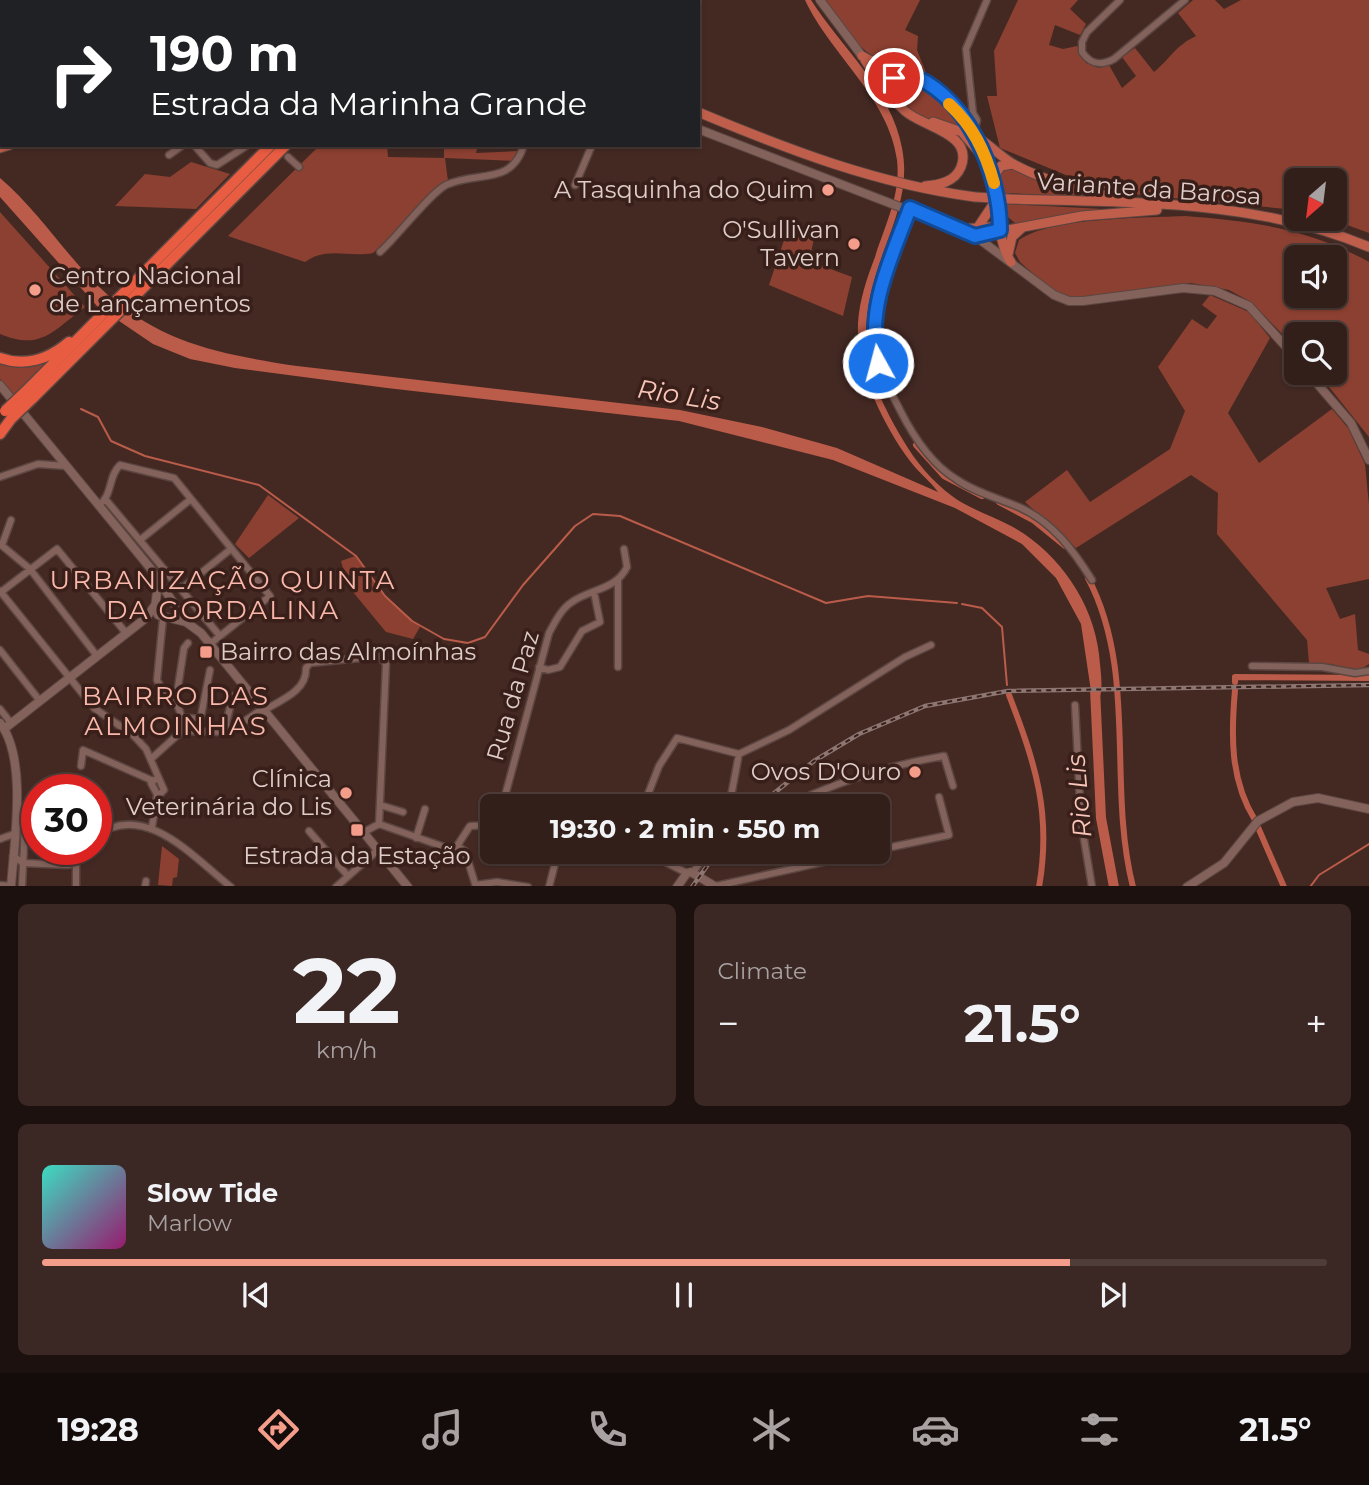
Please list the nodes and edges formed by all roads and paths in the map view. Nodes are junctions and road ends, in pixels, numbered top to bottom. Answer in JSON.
{"nodes":[{"id":1,"x":820,"y":0,"type":"edge"},
{"id":2,"x":987,"y":0,"type":"edge"},
{"id":3,"x":1120,"y":0,"type":"edge"},
{"id":4,"x":1185,"y":0,"type":"edge"},
{"id":5,"x":862,"y":56,"type":"junction"},
{"id":6,"x":906,"y":73,"type":"junction"},
{"id":7,"x":893,"y":100,"type":"junction"},
{"id":8,"x":700,"y":113,"type":"edge"},
{"id":9,"x":911,"y":116,"type":"junction"},
{"id":10,"x":969,"y":116,"type":"junction"},
{"id":11,"x":700,"y":130,"type":"edge"},
{"id":12,"x":960,"y":131,"type":"junction"},
{"id":13,"x":974,"y":133,"type":"junction"},
{"id":14,"x":180,"y":147,"type":"edge"},
{"id":15,"x":196,"y":147,"type":"edge"},
{"id":16,"x":245,"y":147,"type":"edge"},
{"id":17,"x":269,"y":147,"type":"edge"},
{"id":18,"x":284,"y":147,"type":"edge"},
{"id":19,"x":523,"y":147,"type":"edge"},
{"id":20,"x":591,"y":147,"type":"edge"},
{"id":21,"x":169,"y":155,"type":"dead end"},
{"id":22,"x":288,"y":157,"type":"dead end"},
{"id":23,"x":1012,"y":164,"type":"junction"},
{"id":24,"x":299,"y":167,"type":"dead end"},
{"id":25,"x":992,"y":177,"type":"junction"},
{"id":26,"x":575,"y":185,"type":"dead end"},
{"id":27,"x":920,"y":188,"type":"junction"},
{"id":28,"x":989,"y":188,"type":"junction"},
{"id":29,"x":1149,"y":205,"type":"junction"},
{"id":30,"x":992,"y":206,"type":"junction"},
{"id":31,"x":1179,"y":206,"type":"junction"},
{"id":32,"x":908,"y":208,"type":"junction"},
{"id":33,"x":1274,"y":217,"type":"junction"},
{"id":34,"x":1284,"y":218,"type":"edge"},
{"id":35,"x":1022,"y":228,"type":"junction"},
{"id":36,"x":961,"y":229,"type":"joint"},
{"id":37,"x":1000,"y":230,"type":"junction"},
{"id":38,"x":1335,"y":231,"type":"edge"},
{"id":39,"x":976,"y":232,"type":"junction"},
{"id":40,"x":1369,"y":242,"type":"edge"},
{"id":41,"x":1369,"y":247,"type":"edge"},
{"id":42,"x":380,"y":252,"type":"dead end"},
{"id":43,"x":1009,"y":259,"type":"junction"},
{"id":44,"x":139,"y":281,"type":"junction"},
{"id":45,"x":83,"y":338,"type":"junction"},
{"id":46,"x":1284,"y":345,"type":"edge"},
{"id":47,"x":0,"y":358,"type":"edge"},
{"id":48,"x":0,"y":385,"type":"edge"},
{"id":49,"x":1318,"y":385,"type":"edge"},
{"id":50,"x":5,"y":415,"type":"edge"},
{"id":51,"x":0,"y":427,"type":"edge"},
{"id":52,"x":0,"y":434,"type":"edge"},
{"id":53,"x":1369,"y":460,"type":"edge"},
{"id":54,"x":66,"y":466,"type":"junction"},
{"id":55,"x":0,"y":477,"type":"edge"},
{"id":56,"x":191,"y":499,"type":"junction"},
{"id":57,"x":103,"y":503,"type":"junction"},
{"id":58,"x":11,"y":520,"type":"dead end"},
{"id":59,"x":140,"y":540,"type":"junction"},
{"id":60,"x":1,"y":545,"type":"edge"},
{"id":61,"x":231,"y":549,"type":"junction"},
{"id":62,"x":624,"y":550,"type":"dead end"},
{"id":63,"x":30,"y":569,"type":"junction"},
{"id":64,"x":618,"y":580,"type":"junction"},
{"id":65,"x":1093,"y":580,"type":"dead end"},
{"id":66,"x":158,"y":583,"type":"junction"},
{"id":67,"x":1,"y":592,"type":"edge"},
{"id":68,"x":183,"y":592,"type":"junction"},
{"id":69,"x":594,"y":592,"type":"junction"},
{"id":70,"x":174,"y":602,"type":"junction"},
{"id":71,"x":156,"y":603,"type":"junction"},
{"id":72,"x":164,"y":617,"type":"junction"},
{"id":73,"x":146,"y":618,"type":"junction"},
{"id":74,"x":186,"y":622,"type":"junction"},
{"id":75,"x":126,"y":633,"type":"junction"},
{"id":76,"x":220,"y":636,"type":"junction"},
{"id":77,"x":188,"y":643,"type":"dead end"},
{"id":78,"x":209,"y":644,"type":"junction"},
{"id":79,"x":931,"y":645,"type":"dead end"},
{"id":80,"x":0,"y":650,"type":"edge"},
{"id":81,"x":97,"y":656,"type":"junction"},
{"id":82,"x":1252,"y":666,"type":"dead end"},
{"id":83,"x":539,"y":667,"type":"junction"},
{"id":84,"x":618,"y":667,"type":"dead end"},
{"id":85,"x":210,"y":670,"type":"dead end"},
{"id":86,"x":1369,"y":671,"type":"edge"},
{"id":87,"x":69,"y":678,"type":"junction"},
{"id":88,"x":233,"y":696,"type":"dead end"},
{"id":89,"x":174,"y":698,"type":"junction"},
{"id":90,"x":40,"y":701,"type":"junction"},
{"id":91,"x":1075,"y":705,"type":"dead end"},
{"id":92,"x":0,"y":709,"type":"edge"},
{"id":93,"x":262,"y":710,"type":"junction"},
{"id":94,"x":182,"y":717,"type":"junction"},
{"id":95,"x":5,"y":725,"type":"edge"},
{"id":96,"x":229,"y":732,"type":"junction"},
{"id":97,"x":180,"y":733,"type":"junction"},
{"id":98,"x":739,"y":754,"type":"junction"},
{"id":99,"x":152,"y":758,"type":"junction"},
{"id":100,"x":81,"y":766,"type":"dead end"},
{"id":101,"x":154,"y":779,"type":"junction"},
{"id":102,"x":953,"y":786,"type":"dead end"},
{"id":103,"x":505,"y":794,"type":"edge"},
{"id":104,"x":648,"y":794,"type":"edge"},
{"id":105,"x":731,"y":794,"type":"edge"},
{"id":106,"x":813,"y":794,"type":"edge"},
{"id":107,"x":939,"y":797,"type":"dead end"},
{"id":108,"x":380,"y":805,"type":"junction"},
{"id":109,"x":425,"y":809,"type":"dead end"},
{"id":110,"x":1369,"y":810,"type":"edge"},
{"id":111,"x":403,"y":812,"type":"dead end"},
{"id":112,"x":379,"y":824,"type":"junction"},
{"id":113,"x":480,"y":826,"type":"edge"},
{"id":114,"x":152,"y":827,"type":"junction"},
{"id":115,"x":112,"y":829,"type":"edge"},
{"id":116,"x":309,"y":831,"type":"dead end"},
{"id":117,"x":364,"y":832,"type":"junction"},
{"id":118,"x":14,"y":834,"type":"junction"},
{"id":119,"x":415,"y":838,"type":"junction"},
{"id":120,"x":0,"y":839,"type":"edge"},
{"id":121,"x":457,"y":846,"type":"junction"},
{"id":122,"x":890,"y":847,"type":"edge"},
{"id":123,"x":378,"y":850,"type":"junction"},
{"id":124,"x":13,"y":856,"type":"junction"},
{"id":125,"x":21,"y":862,"type":"edge"},
{"id":126,"x":21,"y":864,"type":"edge"},
{"id":127,"x":555,"y":864,"type":"edge"},
{"id":128,"x":671,"y":864,"type":"edge"},
{"id":129,"x":698,"y":864,"type":"edge"},
{"id":130,"x":814,"y":864,"type":"edge"},
{"id":131,"x":23,"y":865,"type":"edge"},
{"id":132,"x":76,"y":865,"type":"edge"},
{"id":133,"x":12,"y":870,"type":"junction"},
{"id":134,"x":690,"y":873,"type":"junction"},
{"id":135,"x":348,"y":876,"type":"junction"},
{"id":136,"x":0,"y":885,"type":"edge"},
{"id":137,"x":11,"y":886,"type":"edge"},
{"id":138,"x":22,"y":886,"type":"edge"},
{"id":139,"x":76,"y":886,"type":"edge"},
{"id":140,"x":230,"y":886,"type":"edge"},
{"id":141,"x":337,"y":886,"type":"edge"},
{"id":142,"x":407,"y":886,"type":"edge"},
{"id":143,"x":476,"y":886,"type":"edge"},
{"id":144,"x":522,"y":886,"type":"edge"},
{"id":145,"x":549,"y":886,"type":"edge"},
{"id":146,"x":678,"y":886,"type":"edge"},
{"id":147,"x":716,"y":886,"type":"edge"},
{"id":148,"x":1092,"y":886,"type":"edge"},
{"id":149,"x":1189,"y":886,"type":"edge"}],
"edges":[{"from":1,"to":5,"type":"main road"},
{"from":2,"to":10,"type":"street"},
{"from":3,"to":4,"type":"street"},
{"from":5,"to":6,"type":"main road"},
{"from":5,"to":7,"type":"main road"},
{"from":6,"to":7,"type":"main road"},
{"from":6,"to":10,"type":"main road"},
{"from":7,"to":9,"type":"main road"},
{"from":8,"to":27,"type":"main road","name":"Variante da Barosa"},
{"from":9,"to":12,"type":"main road"},
{"from":9,"to":27,"type":"main road"},
{"from":10,"to":13,"type":"main road"},
{"from":11,"to":32,"type":"main road"},
{"from":12,"to":13,"type":"main road"},
{"from":12,"to":28,"type":"main road"},
{"from":13,"to":23,"type":"main road"},
{"from":13,"to":25,"type":"main road"},
{"from":14,"to":21,"type":"street"},
{"from":15,"to":16,"type":"street"},
{"from":17,"to":44,"type":"highway"},
{"from":18,"to":44,"type":"highway"},
{"from":19,"to":42,"type":"street"},
{"from":20,"to":26,"type":"street"},
{"from":22,"to":24,"type":"street"},
{"from":23,"to":25,"type":"main road"},
{"from":23,"to":29,"type":"main road"},
{"from":25,"to":28,"type":"main road"},
{"from":25,"to":37,"type":"main road"},
{"from":27,"to":29,"type":"main road","name":"Variante da Barosa","bridge":true},
{"from":28,"to":30,"type":"main road"},
{"from":29,"to":31,"type":"main road","name":"Variante da Barosa"},
{"from":30,"to":37,"type":"main road"},
{"from":30,"to":39,"type":"main road"},
{"from":31,"to":33,"type":"main road","name":"Variante da Barosa"},
{"from":31,"to":35,"type":"main road"},
{"from":32,"to":36,"type":"main road"},
{"from":32,"to":65,"type":"street"},
{"from":33,"to":34,"type":"main road","name":"Variante da Barosa"},
{"from":33,"to":41,"type":"main road","name":"Variante da Barosa"},
{"from":35,"to":37,"type":"main road"},
{"from":35,"to":43,"type":"main road"},
{"from":36,"to":39,"type":"main road"},
{"from":37,"to":39,"type":"main road"},
{"from":37,"to":43,"type":"main road"},
{"from":38,"to":40,"type":"main road","name":"Variante da Barosa"},
{"from":39,"to":43,"type":"main road"},
{"from":43,"to":46,"type":"main road"},
{"from":44,"to":45,"type":"highway"},
{"from":45,"to":47,"type":"highway"},
{"from":45,"to":50,"type":"highway","bridge":true},
{"from":48,"to":54,"type":"main road"},
{"from":49,"to":53,"type":"main road"},
{"from":50,"to":51,"type":"highway"},
{"from":50,"to":52,"type":"highway"},
{"from":54,"to":55,"type":"street"},
{"from":54,"to":57,"type":"main road"},
{"from":56,"to":57,"type":"street"},
{"from":56,"to":59,"type":"street"},
{"from":56,"to":61,"type":"street"},
{"from":57,"to":59,"type":"street"},
{"from":57,"to":66,"type":"main road"},
{"from":58,"to":60,"type":"street"},
{"from":59,"to":68,"type":"street"},
{"from":60,"to":63,"type":"street"},
{"from":61,"to":68,"type":"street"},
{"from":61,"to":76,"type":"street"},
{"from":62,"to":64,"type":"street"},
{"from":63,"to":67,"type":"street"},
{"from":63,"to":75,"type":"street"},
{"from":63,"to":81,"type":"street"},
{"from":64,"to":69,"type":"street","name":"Rua da Paz"},
{"from":64,"to":84,"type":"street"},
{"from":66,"to":70,"type":"main road"},
{"from":66,"to":71,"type":"main road"},
{"from":67,"to":87,"type":"street"},
{"from":68,"to":70,"type":"street"},
{"from":68,"to":76,"type":"street"},
{"from":69,"to":83,"type":"street","name":"Rua da Paz"},
{"from":69,"to":83,"type":"street"},
{"from":70,"to":71,"type":"main road"},
{"from":70,"to":72,"type":"main road"},
{"from":70,"to":74,"type":"main road"},
{"from":71,"to":72,"type":"main road"},
{"from":71,"to":73,"type":"main road"},
{"from":72,"to":73,"type":"main road"},
{"from":72,"to":74,"type":"main road"},
{"from":72,"to":89,"type":"street"},
{"from":73,"to":75,"type":"main road"},
{"from":74,"to":78,"type":"main road"},
{"from":75,"to":81,"type":"main road"},
{"from":76,"to":78,"type":"street"},
{"from":77,"to":89,"type":"street"},
{"from":78,"to":93,"type":"main road"},
{"from":79,"to":98,"type":"street"},
{"from":80,"to":90,"type":"street"},
{"from":81,"to":87,"type":"main road"},
{"from":82,"to":86,"type":"street"},
{"from":83,"to":103,"type":"street","name":"Rua da Paz"},
{"from":85,"to":94,"type":"street"},
{"from":87,"to":90,"type":"main road"},
{"from":87,"to":99,"type":"street"},
{"from":88,"to":96,"type":"street"},
{"from":89,"to":94,"type":"street"},
{"from":90,"to":95,"type":"main road"},
{"from":91,"to":148,"type":"street"},
{"from":92,"to":95,"type":"street"},
{"from":93,"to":96,"type":"street"},
{"from":93,"to":108,"type":"street"},
{"from":93,"to":117,"type":"main road"},
{"from":94,"to":97,"type":"street"},
{"from":95,"to":118,"type":"main road"},
{"from":96,"to":97,"type":"street"},
{"from":97,"to":99,"type":"street"},
{"from":98,"to":104,"type":"street"},
{"from":98,"to":105,"type":"street"},
{"from":99,"to":101,"type":"street"},
{"from":100,"to":101,"type":"street"},
{"from":101,"to":114,"type":"street"},
{"from":102,"to":106,"type":"street"},
{"from":107,"to":122,"type":"street"},
{"from":108,"to":111,"type":"street"},
{"from":108,"to":112,"type":"street"},
{"from":109,"to":119,"type":"street"},
{"from":110,"to":149,"type":"main road"},
{"from":112,"to":117,"type":"street"},
{"from":112,"to":119,"type":"street"},
{"from":113,"to":121,"type":"street"},
{"from":114,"to":115,"type":"street"},
{"from":114,"to":140,"type":"street"},
{"from":116,"to":135,"type":"street"},
{"from":117,"to":123,"type":"main road"},
{"from":118,"to":120,"type":"street"},
{"from":118,"to":124,"type":"main road"},
{"from":119,"to":121,"type":"street"},
{"from":121,"to":143,"type":"street"},
{"from":123,"to":135,"type":"street"},
{"from":123,"to":142,"type":"main road"},
{"from":124,"to":125,"type":"street"},
{"from":124,"to":133,"type":"main road"},
{"from":126,"to":133,"type":"street"},
{"from":127,"to":145,"type":"street"},
{"from":128,"to":134,"type":"street"},
{"from":129,"to":134,"type":"street"},
{"from":130,"to":147,"type":"street"},
{"from":131,"to":138,"type":"street"},
{"from":132,"to":139,"type":"street"},
{"from":133,"to":137,"type":"main road"},
{"from":134,"to":146,"type":"main road"},
{"from":134,"to":147,"type":"main road"},
{"from":135,"to":141,"type":"street"},
{"from":136,"to":137,"type":"street"},
{"from":143,"to":144,"type":"street"}]}
